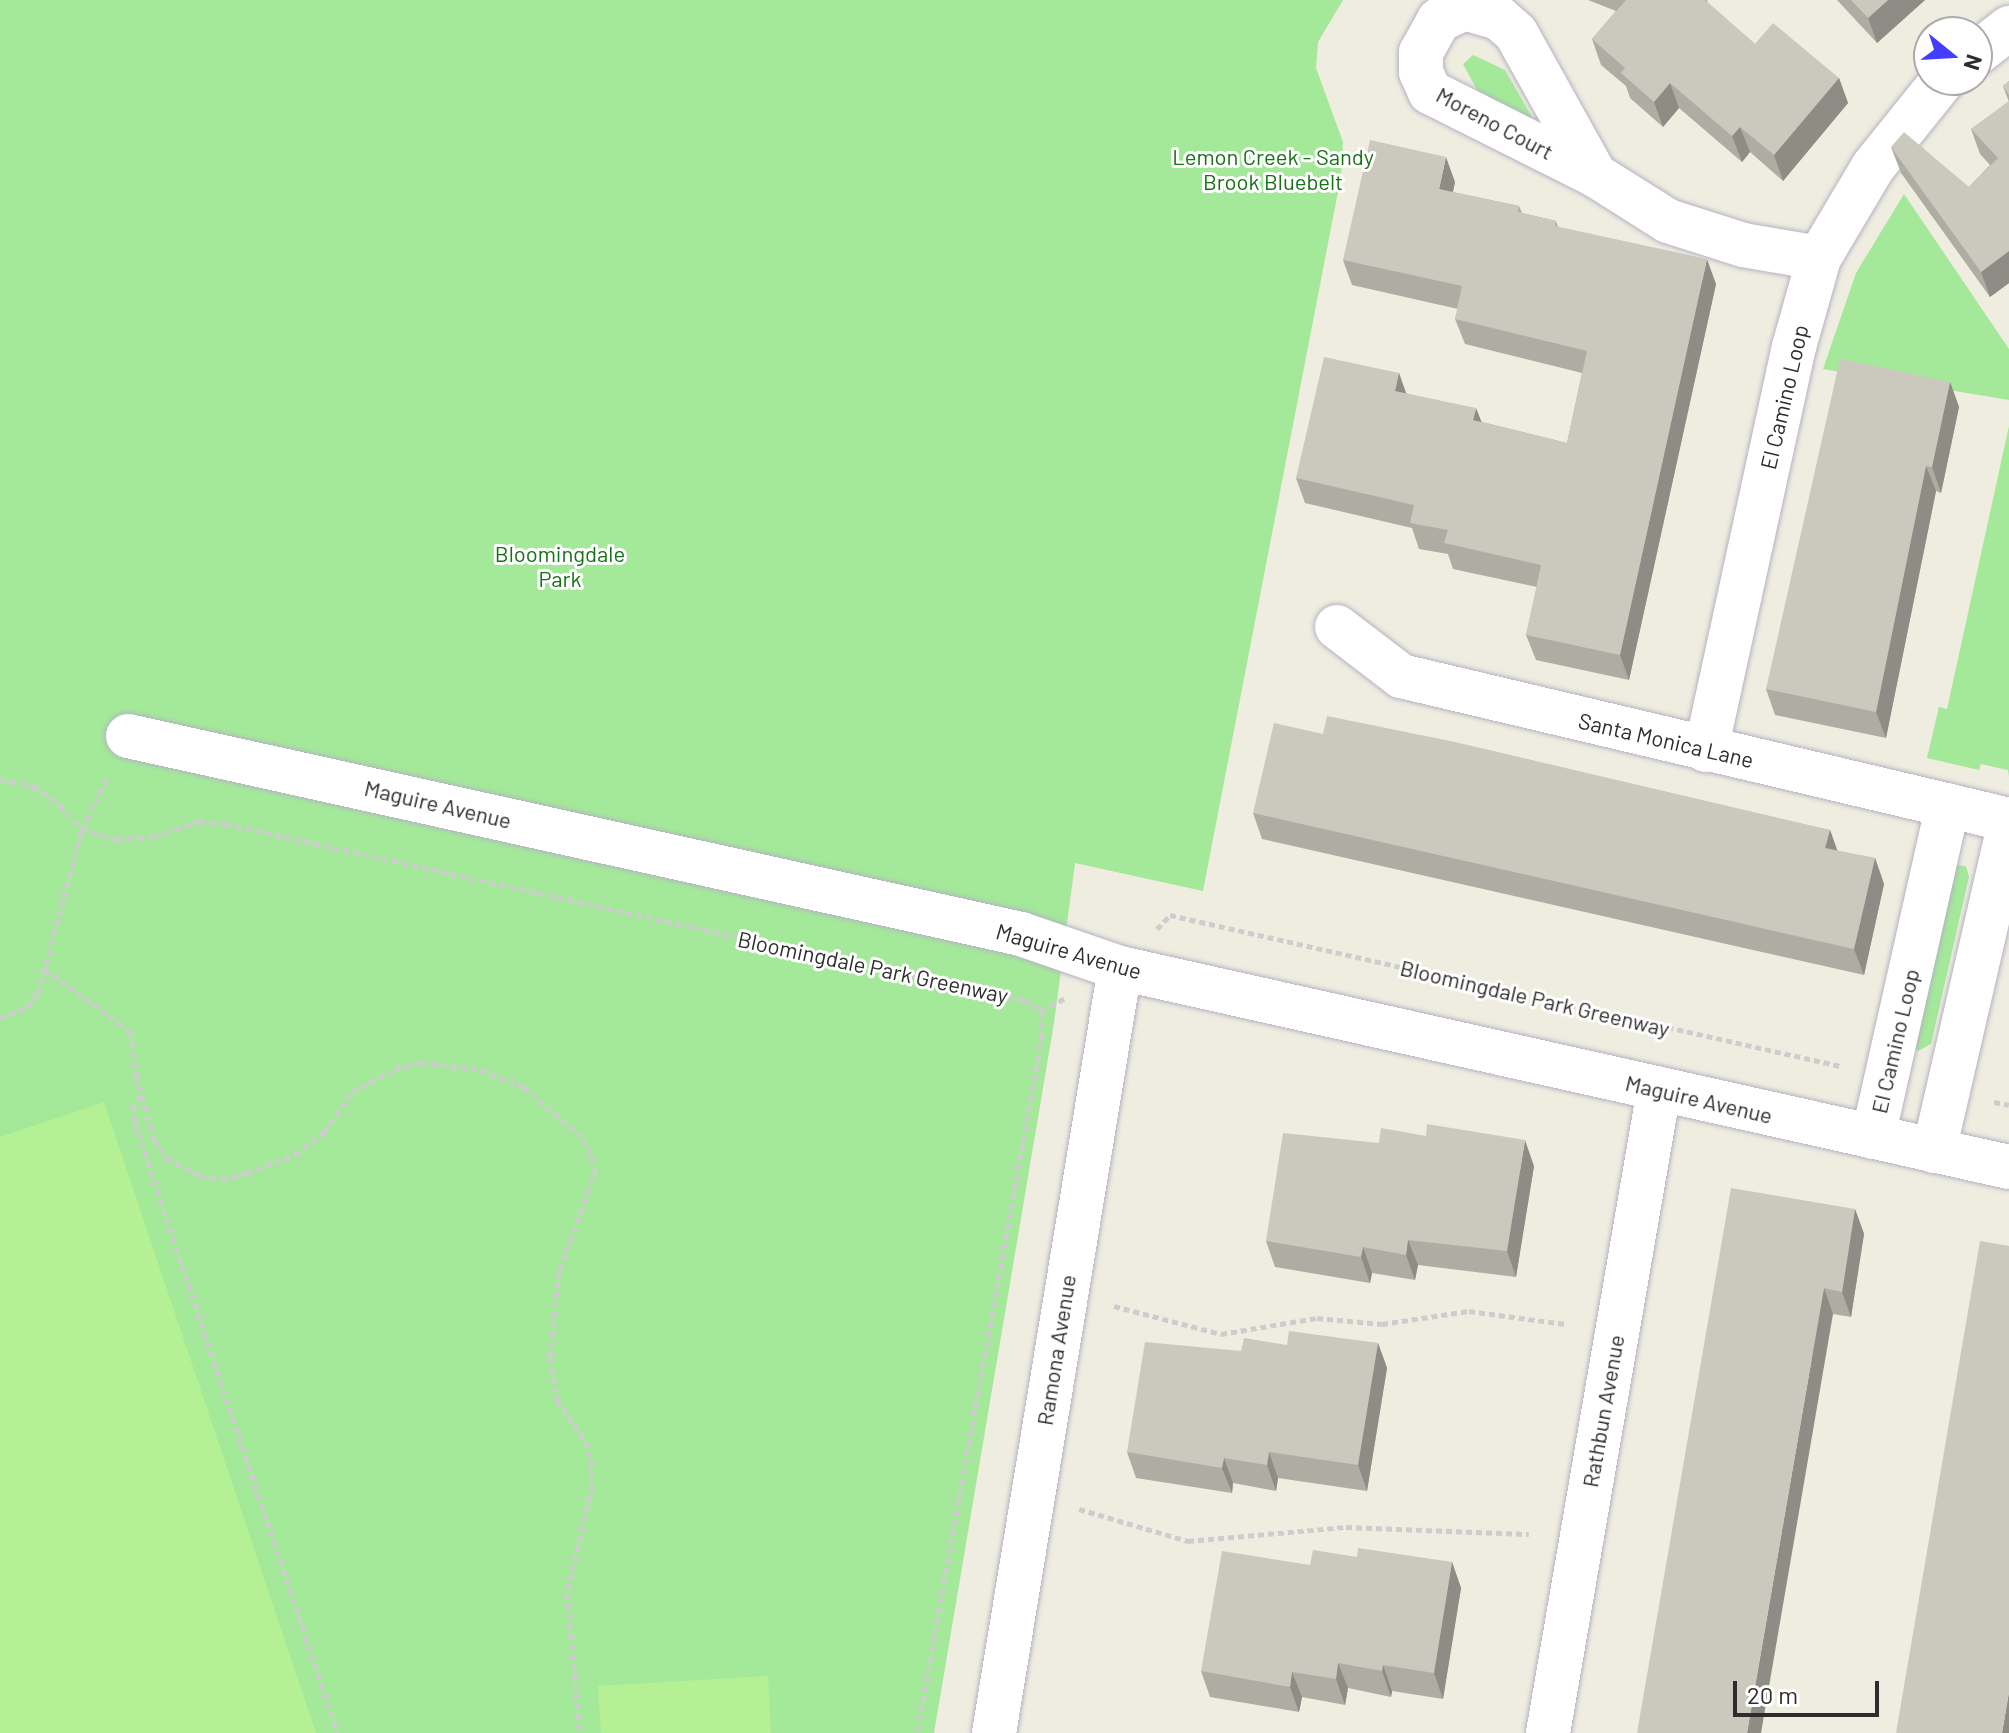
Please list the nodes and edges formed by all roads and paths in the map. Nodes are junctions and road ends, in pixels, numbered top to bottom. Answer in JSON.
{"nodes":[{"id":1,"x":2009,"y":28,"type":"edge"},
{"id":2,"x":1993,"y":40,"type":"edge"},
{"id":3,"x":1930,"y":96,"type":"edge"},
{"id":4,"x":1595,"y":175,"type":"dead end"},
{"id":5,"x":1819,"y":258,"type":"junction"},
{"id":6,"x":1337,"y":627,"type":"dead end"},
{"id":7,"x":128,"y":736,"type":"joint"},
{"id":8,"x":1706,"y":750,"type":"junction"},
{"id":9,"x":0,"y":779,"type":"edge"},
{"id":10,"x":1948,"y":805,"type":"junction"},
{"id":11,"x":2009,"y":820,"type":"edge"},
{"id":12,"x":2009,"y":826,"type":"edge"},
{"id":13,"x":82,"y":829,"type":"junction"},
{"id":14,"x":1170,"y":915,"type":"dead end"},
{"id":15,"x":1120,"y":968,"type":"junction"},
{"id":16,"x":45,"y":969,"type":"junction"},
{"id":17,"x":0,"y":1018,"type":"edge"},
{"id":18,"x":1853,"y":1069,"type":"dead end"},
{"id":19,"x":1659,"y":1090,"type":"junction"},
{"id":20,"x":141,"y":1095,"type":"junction"},
{"id":21,"x":1873,"y":1137,"type":"junction"},
{"id":22,"x":1934,"y":1151,"type":"junction"},
{"id":23,"x":2009,"y":1167,"type":"edge"},
{"id":24,"x":1114,"y":1306,"type":"dead end"},
{"id":25,"x":1565,"y":1324,"type":"dead end"},
{"id":26,"x":1079,"y":1509,"type":"dead end"},
{"id":27,"x":1529,"y":1534,"type":"dead end"},
{"id":28,"x":337,"y":1733,"type":"edge"},
{"id":29,"x":580,"y":1733,"type":"edge"},
{"id":30,"x":917,"y":1733,"type":"edge"},
{"id":31,"x":994,"y":1733,"type":"edge"},
{"id":32,"x":1548,"y":1733,"type":"edge"}],
"edges":[{"from":1,"to":2,"type":"street"},
{"from":3,"to":5,"type":"street","name":"El Camino Loop"},
{"from":4,"to":5,"type":"street"},
{"from":5,"to":8,"type":"street","name":"El Camino Loop"},
{"from":6,"to":8,"type":"street","name":"Santa Monica Lane"},
{"from":7,"to":13,"type":"path"},
{"from":7,"to":15,"type":"street","name":"Maguire Avenue"},
{"from":8,"to":10,"type":"street","name":"Santa Monica Lane"},
{"from":9,"to":13,"type":"path","name":"Bloomingdale Park Greenway"},
{"from":10,"to":11,"type":"street","name":"Santa Monica Lane"},
{"from":10,"to":21,"type":"street","name":"El Camino Loop"},
{"from":12,"to":22,"type":"street"},
{"from":13,"to":16,"type":"path"},
{"from":13,"to":30,"type":"path","name":"Bloomingdale Park Greenway"},
{"from":14,"to":18,"type":"path","name":"Bloomingdale Park Greenway"},
{"from":15,"to":19,"type":"street","name":"Maguire Avenue"},
{"from":15,"to":31,"type":"street","name":"Ramona Avenue"},
{"from":16,"to":17,"type":"path"},
{"from":16,"to":20,"type":"path"},
{"from":19,"to":21,"type":"street","name":"Maguire Avenue"},
{"from":19,"to":32,"type":"street","name":"Rathbun Avenue"},
{"from":20,"to":28,"type":"path"},
{"from":20,"to":29,"type":"path"},
{"from":21,"to":22,"type":"street","name":"Maguire Avenue"},
{"from":22,"to":23,"type":"street","name":"Maguire Avenue"},
{"from":24,"to":25,"type":"path"},
{"from":26,"to":27,"type":"path"}]}
